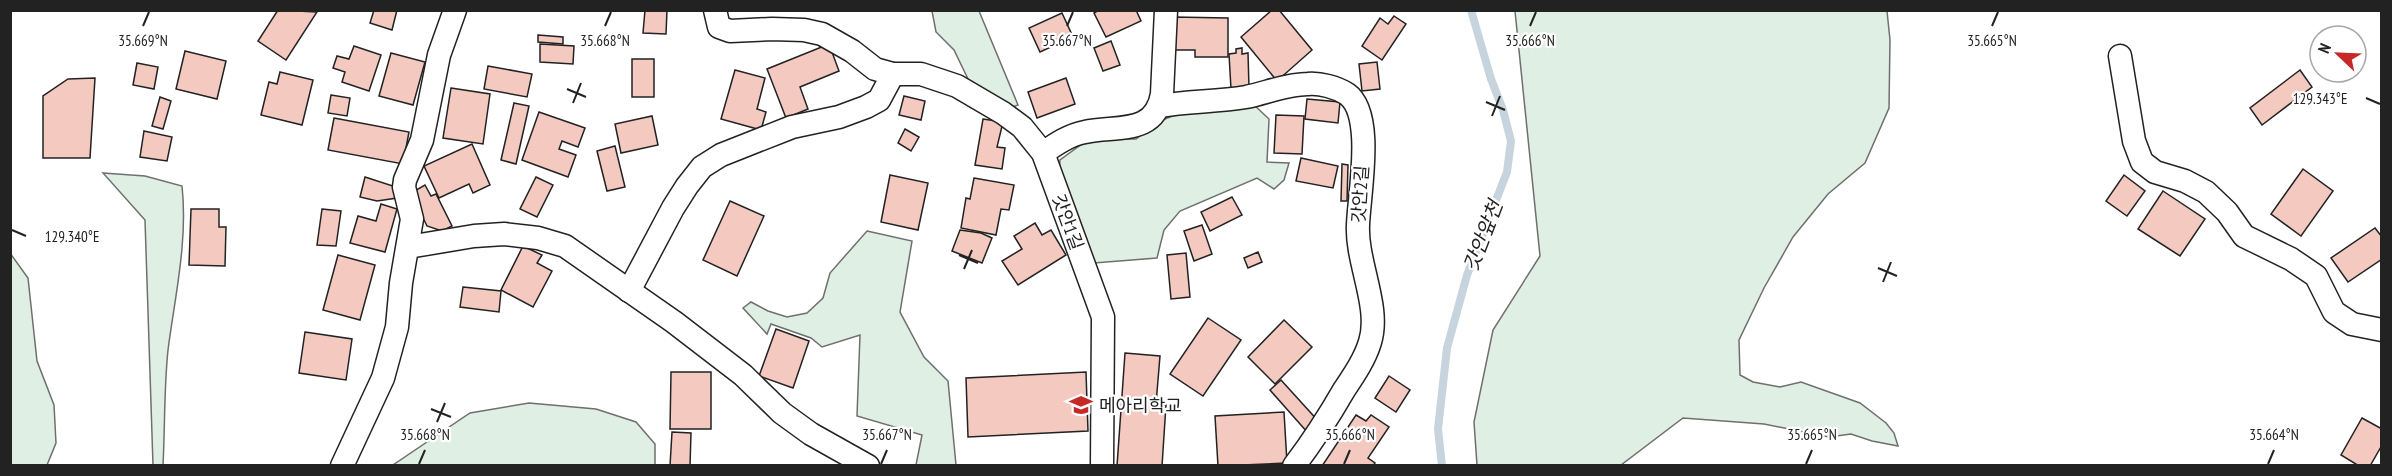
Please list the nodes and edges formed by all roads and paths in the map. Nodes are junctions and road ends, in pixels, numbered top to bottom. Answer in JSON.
{"nodes":[{"id":1,"x":455,"y":10,"type":"edge"},
{"id":2,"x":715,"y":10,"type":"edge"},
{"id":3,"x":1166,"y":10,"type":"edge"},
{"id":4,"x":2120,"y":56,"type":"dead end"},
{"id":5,"x":893,"y":74,"type":"junction"},
{"id":6,"x":1160,"y":106,"type":"junction"},
{"id":7,"x":1042,"y":153,"type":"junction"},
{"id":8,"x":408,"y":247,"type":"junction"},
{"id":9,"x":629,"y":291,"type":"junction"},
{"id":10,"x":2382,"y":330,"type":"edge"},
{"id":11,"x":342,"y":465,"type":"edge"},
{"id":12,"x":868,"y":465,"type":"edge"},
{"id":13,"x":1102,"y":465,"type":"edge"},
{"id":14,"x":1294,"y":465,"type":"edge"}],
"edges":[{"from":1,"to":8,"type":"street"},
{"from":2,"to":5,"type":"street","name":"갓안1길"},
{"from":3,"to":6,"type":"street"},
{"from":4,"to":10,"type":"street"},
{"from":5,"to":7,"type":"street","name":"갓안1길"},
{"from":5,"to":9,"type":"street"},
{"from":6,"to":7,"type":"street"},
{"from":6,"to":14,"type":"street","name":"갓안2길"},
{"from":7,"to":13,"type":"street","name":"갓안1길"},
{"from":8,"to":9,"type":"street"},
{"from":8,"to":11,"type":"street"},
{"from":9,"to":12,"type":"street"}]}
